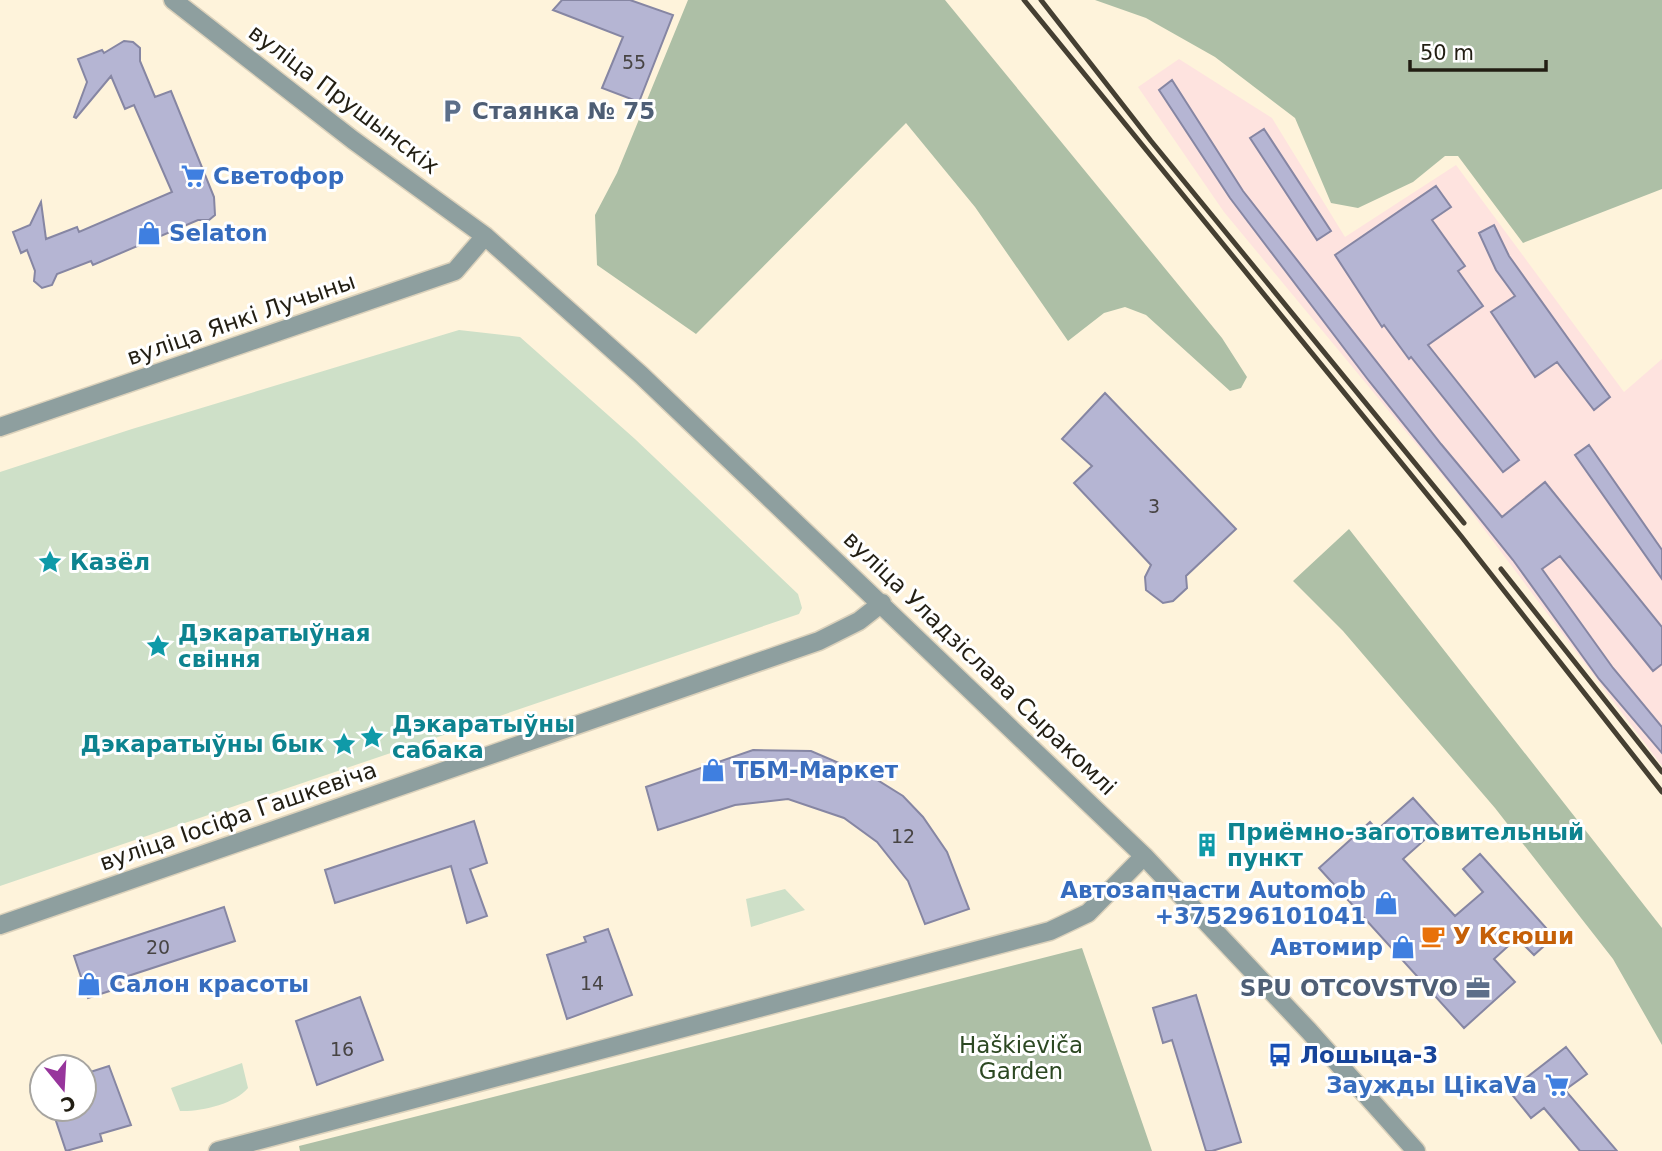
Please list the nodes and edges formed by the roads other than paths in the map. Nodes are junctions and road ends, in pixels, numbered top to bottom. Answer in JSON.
{"nodes":[{"id":1,"x":173,"y":0,"type":"edge"},
{"id":2,"x":485,"y":236,"type":"junction"},
{"id":3,"x":0,"y":427,"type":"edge"},
{"id":4,"x":882,"y":603,"type":"junction"},
{"id":5,"x":1144,"y":856,"type":"junction"},
{"id":6,"x":0,"y":925,"type":"edge"},
{"id":7,"x":218,"y":1151,"type":"edge"},
{"id":8,"x":1416,"y":1151,"type":"edge"}],
"edges":[{"from":1,"to":2,"type":"street","name":"вуліца Прушынскіх"},
{"from":2,"to":3,"type":"street","name":"вуліца Янкі Лучыны"},
{"from":2,"to":4,"type":"street","name":"вуліца Уладзіслава Сыракомлі"},
{"from":4,"to":5,"type":"street","name":"вуліца Уладзіслава Сыракомлі"},
{"from":4,"to":6,"type":"street","name":"вуліца Іосіфа Гашкевіча"},
{"from":5,"to":7,"type":"street"},
{"from":5,"to":8,"type":"street","name":"вуліца Уладзіслава Сыракомлі"}]}
